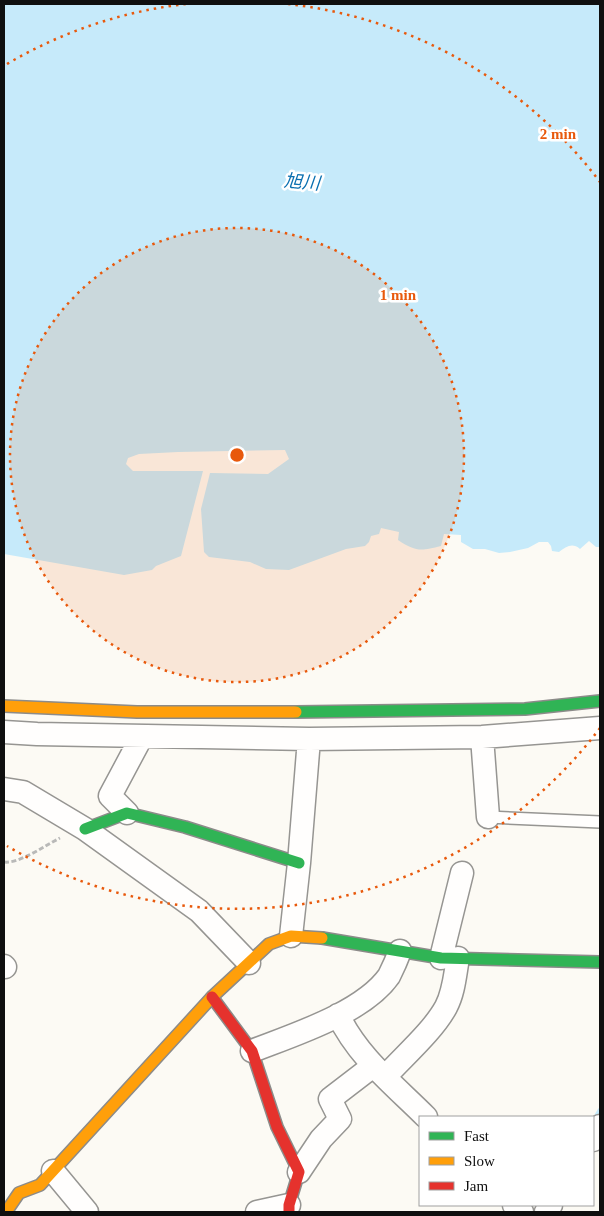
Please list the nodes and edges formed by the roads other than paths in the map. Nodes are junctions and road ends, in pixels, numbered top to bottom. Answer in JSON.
{"nodes":[{"id":1,"x":600,"y":702,"type":"edge"},
{"id":2,"x":4,"y":706,"type":"edge"},
{"id":3,"x":367,"y":712,"type":"junction"},
{"id":4,"x":600,"y":728,"type":"edge"},
{"id":5,"x":4,"y":732,"type":"edge"},
{"id":6,"x":142,"y":736,"type":"junction"},
{"id":7,"x":482,"y":738,"type":"junction"},
{"id":8,"x":314,"y":739,"type":"junction"},
{"id":9,"x":4,"y":789,"type":"edge"},
{"id":10,"x":127,"y":813,"type":"junction"},
{"id":11,"x":488,"y":817,"type":"joint"},
{"id":12,"x":600,"y":822,"type":"edge"},
{"id":13,"x":83,"y":828,"type":"junction"},
{"id":14,"x":299,"y":863,"type":"junction"},
{"id":15,"x":462,"y":873,"type":"dead end"},
{"id":16,"x":291,"y":936,"type":"junction"},
{"id":17,"x":400,"y":951,"type":"junction"},
{"id":18,"x":449,"y":958,"type":"junction"},
{"id":19,"x":600,"y":962,"type":"edge"},
{"id":20,"x":248,"y":963,"type":"junction"},
{"id":21,"x":212,"y":996,"type":"junction"},
{"id":22,"x":338,"y":1015,"type":"junction"},
{"id":23,"x":252,"y":1051,"type":"junction"},
{"id":24,"x":379,"y":1071,"type":"junction"},
{"id":25,"x":425,"y":1116,"type":"edge"},
{"id":26,"x":600,"y":1126,"type":"edge"},
{"id":27,"x":594,"y":1138,"type":"edge"},
{"id":28,"x":53,"y":1171,"type":"junction"},
{"id":29,"x":299,"y":1172,"type":"junction"},
{"id":30,"x":12,"y":1191,"type":"edge"},
{"id":31,"x":289,"y":1208,"type":"edge"},
{"id":32,"x":6,"y":1212,"type":"edge"},
{"id":33,"x":87,"y":1212,"type":"edge"},
{"id":34,"x":256,"y":1212,"type":"edge"}],
"edges":[{"from":1,"to":3,"type":"street"},
{"from":2,"to":3,"type":"street"},
{"from":3,"to":8,"type":"street"},
{"from":4,"to":7,"type":"street"},
{"from":5,"to":6,"type":"street"},
{"from":6,"to":8,"type":"street"},
{"from":6,"to":10,"type":"street"},
{"from":7,"to":8,"type":"street"},
{"from":7,"to":11,"type":"street"},
{"from":8,"to":14,"type":"street"},
{"from":9,"to":13,"type":"street"},
{"from":10,"to":13,"type":"street"},
{"from":10,"to":14,"type":"street"},
{"from":11,"to":12,"type":"lane"},
{"from":13,"to":20,"type":"street"},
{"from":14,"to":16,"type":"street"},
{"from":15,"to":18,"type":"street"},
{"from":16,"to":17,"type":"street"},
{"from":16,"to":20,"type":"street"},
{"from":17,"to":18,"type":"street"},
{"from":17,"to":22,"type":"street"},
{"from":18,"to":19,"type":"street"},
{"from":18,"to":24,"type":"street"},
{"from":20,"to":21,"type":"street"},
{"from":21,"to":23,"type":"street"},
{"from":21,"to":28,"type":"street"},
{"from":22,"to":23,"type":"street"},
{"from":22,"to":24,"type":"street"},
{"from":23,"to":29,"type":"street"},
{"from":24,"to":25,"type":"street"},
{"from":24,"to":29,"type":"street"},
{"from":26,"to":27,"type":"street"},
{"from":28,"to":30,"type":"street"},
{"from":28,"to":33,"type":"street"},
{"from":29,"to":31,"type":"street"},
{"from":30,"to":32,"type":"street"},
{"from":31,"to":34,"type":"street"}]}
